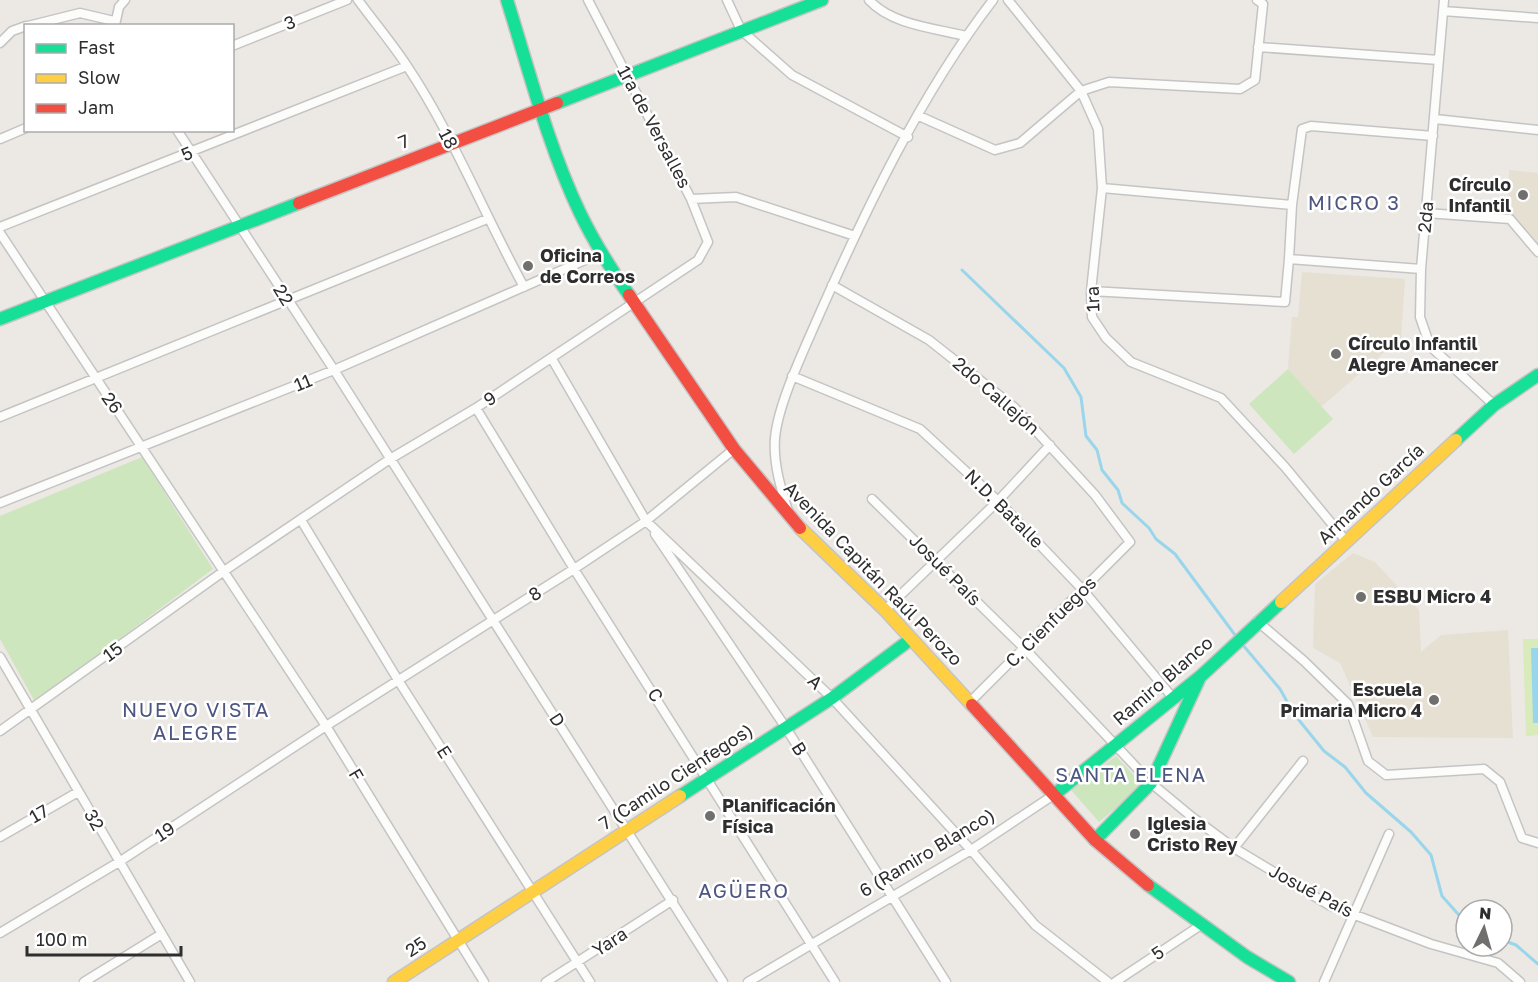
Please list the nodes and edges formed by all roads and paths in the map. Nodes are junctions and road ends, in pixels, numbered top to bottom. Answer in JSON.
{"nodes":[{"id":1,"x":125,"y":0,"type":"edge"},
{"id":2,"x":347,"y":0,"type":"edge"},
{"id":3,"x":358,"y":0,"type":"edge"},
{"id":4,"x":507,"y":0,"type":"edge"},
{"id":5,"x":588,"y":0,"type":"edge"},
{"id":6,"x":727,"y":0,"type":"edge"},
{"id":7,"x":822,"y":0,"type":"edge"},
{"id":8,"x":869,"y":0,"type":"edge"},
{"id":9,"x":993,"y":0,"type":"edge"},
{"id":10,"x":1008,"y":0,"type":"edge"},
{"id":11,"x":1257,"y":0,"type":"edge"},
{"id":12,"x":1444,"y":0,"type":"edge"},
{"id":13,"x":1443,"y":11,"type":"junction"},
{"id":14,"x":1538,"y":18,"type":"edge"},
{"id":15,"x":114,"y":23,"type":"edge"},
{"id":16,"x":35,"y":24,"type":"edge"},
{"id":17,"x":24,"y":27,"type":"edge"},
{"id":18,"x":741,"y":30,"type":"junction"},
{"id":19,"x":966,"y":36,"type":"junction"},
{"id":20,"x":0,"y":43,"type":"edge"},
{"id":21,"x":234,"y":45,"type":"edge"},
{"id":22,"x":1258,"y":47,"type":"junction"},
{"id":23,"x":1439,"y":60,"type":"junction"},
{"id":24,"x":407,"y":66,"type":"junction"},
{"id":25,"x":626,"y":75,"type":"junction"},
{"id":26,"x":1081,"y":91,"type":"junction"},
{"id":27,"x":540,"y":107,"type":"junction"},
{"id":28,"x":919,"y":116,"type":"junction"},
{"id":29,"x":1435,"y":119,"type":"junction"},
{"id":30,"x":24,"y":130,"type":"edge"},
{"id":31,"x":1538,"y":130,"type":"edge"},
{"id":32,"x":178,"y":132,"type":"edge"},
{"id":33,"x":1433,"y":136,"type":"junction"},
{"id":34,"x":908,"y":137,"type":"junction"},
{"id":35,"x":0,"y":139,"type":"edge"},
{"id":36,"x":451,"y":143,"type":"junction"},
{"id":37,"x":192,"y":152,"type":"junction"},
{"id":38,"x":1102,"y":188,"type":"junction"},
{"id":39,"x":691,"y":199,"type":"junction"},
{"id":40,"x":1292,"y":205,"type":"junction"},
{"id":41,"x":1426,"y":213,"type":"junction"},
{"id":42,"x":487,"y":219,"type":"junction"},
{"id":43,"x":0,"y":227,"type":"edge"},
{"id":44,"x":241,"y":227,"type":"junction"},
{"id":45,"x":0,"y":233,"type":"edge"},
{"id":46,"x":855,"y":236,"type":"junction"},
{"id":47,"x":1538,"y":252,"type":"edge"},
{"id":48,"x":601,"y":253,"type":"junction"},
{"id":49,"x":1289,"y":259,"type":"junction"},
{"id":50,"x":1421,"y":269,"type":"junction"},
{"id":51,"x":832,"y":285,"type":"junction"},
{"id":52,"x":524,"y":288,"type":"junction"},
{"id":53,"x":1091,"y":291,"type":"junction"},
{"id":54,"x":287,"y":302,"type":"junction"},
{"id":55,"x":633,"y":302,"type":"junction"},
{"id":56,"x":45,"y":303,"type":"junction"},
{"id":57,"x":0,"y":319,"type":"edge"},
{"id":58,"x":552,"y":359,"type":"junction"},
{"id":59,"x":334,"y":370,"type":"junction"},
{"id":60,"x":1538,"y":375,"type":"edge"},
{"id":61,"x":792,"y":376,"type":"junction"},
{"id":62,"x":95,"y":380,"type":"junction"},
{"id":63,"x":1494,"y":405,"type":"junction"},
{"id":64,"x":476,"y":408,"type":"junction"},
{"id":65,"x":0,"y":417,"type":"edge"},
{"id":66,"x":1050,"y":445,"type":"junction"},
{"id":67,"x":143,"y":446,"type":"junction"},
{"id":68,"x":734,"y":449,"type":"junction"},
{"id":69,"x":390,"y":459,"type":"junction"},
{"id":70,"x":872,"y":499,"type":"dead end"},
{"id":71,"x":998,"y":501,"type":"junction"},
{"id":72,"x":0,"y":503,"type":"edge"},
{"id":73,"x":301,"y":520,"type":"junction"},
{"id":74,"x":791,"y":520,"type":"junction"},
{"id":75,"x":646,"y":521,"type":"junction"},
{"id":76,"x":1346,"y":541,"type":"junction"},
{"id":77,"x":1130,"y":542,"type":"joint"},
{"id":78,"x":936,"y":561,"type":"junction"},
{"id":79,"x":574,"y":569,"type":"junction"},
{"id":80,"x":225,"y":572,"type":"junction"},
{"id":81,"x":1083,"y":590,"type":"junction"},
{"id":82,"x":885,"y":610,"type":"junction"},
{"id":83,"x":493,"y":621,"type":"junction"},
{"id":84,"x":1257,"y":621,"type":"junction"},
{"id":85,"x":911,"y":639,"type":"junction"},
{"id":86,"x":1233,"y":645,"type":"joint"},
{"id":87,"x":1024,"y":648,"type":"junction"},
{"id":88,"x":0,"y":657,"type":"edge"},
{"id":89,"x":1202,"y":675,"type":"junction"},
{"id":90,"x":398,"y":680,"type":"junction"},
{"id":91,"x":832,"y":698,"type":"junction"},
{"id":92,"x":1173,"y":698,"type":"junction"},
{"id":93,"x":971,"y":701,"type":"junction"},
{"id":94,"x":30,"y":711,"type":"junction"},
{"id":95,"x":326,"y":726,"type":"junction"},
{"id":96,"x":786,"y":728,"type":"junction"},
{"id":97,"x":0,"y":731,"type":"edge"},
{"id":98,"x":1117,"y":745,"type":"junction"},
{"id":99,"x":1303,"y":761,"type":"dead end"},
{"id":100,"x":709,"y":778,"type":"junction"},
{"id":101,"x":1151,"y":783,"type":"junction"},
{"id":102,"x":78,"y":792,"type":"junction"},
{"id":103,"x":1055,"y":794,"type":"junction"},
{"id":104,"x":628,"y":831,"type":"junction"},
{"id":105,"x":1389,"y":834,"type":"dead end"},
{"id":106,"x":0,"y":837,"type":"edge"},
{"id":107,"x":1095,"y":840,"type":"junction"},
{"id":108,"x":1538,"y":843,"type":"edge"},
{"id":109,"x":1234,"y":848,"type":"junction"},
{"id":110,"x":971,"y":850,"type":"junction"},
{"id":111,"x":119,"y":862,"type":"junction"},
{"id":112,"x":533,"y":890,"type":"junction"},
{"id":113,"x":892,"y":896,"type":"junction"},
{"id":114,"x":673,"y":900,"type":"junction"},
{"id":115,"x":1352,"y":915,"type":"junction"},
{"id":116,"x":1201,"y":925,"type":"junction"},
{"id":117,"x":0,"y":933,"type":"edge"},
{"id":118,"x":160,"y":935,"type":"junction"},
{"id":119,"x":458,"y":941,"type":"junction"},
{"id":120,"x":811,"y":944,"type":"junction"},
{"id":121,"x":578,"y":962,"type":"junction"},
{"id":122,"x":84,"y":982,"type":"edge"},
{"id":123,"x":190,"y":982,"type":"edge"},
{"id":124,"x":394,"y":982,"type":"edge"},
{"id":125,"x":484,"y":982,"type":"edge"},
{"id":126,"x":546,"y":982,"type":"edge"},
{"id":127,"x":590,"y":982,"type":"edge"},
{"id":128,"x":723,"y":982,"type":"edge"},
{"id":129,"x":748,"y":982,"type":"edge"},
{"id":130,"x":835,"y":982,"type":"edge"},
{"id":131,"x":946,"y":982,"type":"edge"},
{"id":132,"x":1108,"y":982,"type":"edge"},
{"id":133,"x":1114,"y":982,"type":"edge"},
{"id":134,"x":1289,"y":982,"type":"edge"},
{"id":135,"x":1324,"y":982,"type":"edge"},
{"id":136,"x":1520,"y":982,"type":"edge"}],
"edges":[{"from":1,"to":15,"type":"street"},
{"from":2,"to":21,"type":"street","name":"3"},
{"from":3,"to":24,"type":"street","name":"18"},
{"from":4,"to":27,"type":"main road","name":"Avenida Capitán Raúl Perozo"},
{"from":5,"to":25,"type":"street","name":"1ra de Versalles"},
{"from":6,"to":18,"type":"street"},
{"from":7,"to":18,"type":"main road","name":"7"},
{"from":8,"to":19,"type":"street"},
{"from":9,"to":19,"type":"street"},
{"from":10,"to":26,"type":"street","name":"1ra"},
{"from":11,"to":22,"type":"street"},
{"from":12,"to":13,"type":"street","name":"2da"},
{"from":13,"to":14,"type":"street"},
{"from":13,"to":23,"type":"street","name":"2da"},
{"from":15,"to":16,"type":"street"},
{"from":17,"to":20,"type":"street"},
{"from":18,"to":25,"type":"main road","name":"7"},
{"from":18,"to":34,"type":"street"},
{"from":19,"to":28,"type":"street"},
{"from":22,"to":23,"type":"street"},
{"from":22,"to":26,"type":"street"},
{"from":23,"to":29,"type":"street","name":"2da"},
{"from":24,"to":36,"type":"street","name":"18"},
{"from":24,"to":37,"type":"street","name":"5"},
{"from":25,"to":27,"type":"main road","name":"7"},
{"from":25,"to":39,"type":"street","name":"1ra de Versalles"},
{"from":26,"to":28,"type":"street"},
{"from":26,"to":38,"type":"street","name":"1ra"},
{"from":27,"to":36,"type":"main road","name":"7"},
{"from":27,"to":48,"type":"main road","name":"Avenida Capitán Raúl Perozo"},
{"from":28,"to":34,"type":"street"},
{"from":29,"to":31,"type":"street"},
{"from":29,"to":33,"type":"street","name":"2da"},
{"from":30,"to":35,"type":"street"},
{"from":32,"to":37,"type":"street","name":"22"},
{"from":33,"to":40,"type":"street"},
{"from":33,"to":41,"type":"street","name":"2da"},
{"from":34,"to":46,"type":"street"},
{"from":36,"to":42,"type":"street","name":"18"},
{"from":36,"to":44,"type":"main road","name":"7"},
{"from":37,"to":43,"type":"street","name":"5"},
{"from":37,"to":44,"type":"street","name":"22"},
{"from":38,"to":40,"type":"street"},
{"from":38,"to":53,"type":"street","name":"1ra"},
{"from":39,"to":46,"type":"street","name":"1ra de Versalles"},
{"from":39,"to":55,"type":"street","name":"9"},
{"from":40,"to":49,"type":"street"},
{"from":41,"to":47,"type":"street"},
{"from":41,"to":50,"type":"street","name":"2da"},
{"from":42,"to":52,"type":"street","name":"18"},
{"from":42,"to":54,"type":"street"},
{"from":44,"to":54,"type":"street","name":"22"},
{"from":44,"to":56,"type":"main road","name":"7"},
{"from":45,"to":56,"type":"street","name":"26"},
{"from":46,"to":51,"type":"street"},
{"from":48,"to":52,"type":"street","name":"11"},
{"from":48,"to":55,"type":"main road","name":"Avenida Capitán Raúl Perozo"},
{"from":49,"to":50,"type":"street"},
{"from":49,"to":53,"type":"street"},
{"from":50,"to":63,"type":"street","name":"2da"},
{"from":51,"to":61,"type":"street"},
{"from":51,"to":66,"type":"street","name":"2do Callejón"},
{"from":52,"to":59,"type":"street","name":"11"},
{"from":53,"to":76,"type":"street","name":"1ra"},
{"from":54,"to":59,"type":"street","name":"22"},
{"from":54,"to":62,"type":"street"},
{"from":55,"to":58,"type":"street","name":"9"},
{"from":55,"to":68,"type":"main road","name":"Avenida Capitán Raúl Perozo"},
{"from":56,"to":57,"type":"main road","name":"7"},
{"from":56,"to":62,"type":"street","name":"26"},
{"from":58,"to":64,"type":"street","name":"9"},
{"from":58,"to":75,"type":"street","name":"A"},
{"from":59,"to":67,"type":"street","name":"11"},
{"from":59,"to":69,"type":"street","name":"22"},
{"from":60,"to":63,"type":"main road","name":"Armando García"},
{"from":61,"to":71,"type":"street","name":"N.D. Batalle"},
{"from":61,"to":74,"type":"street"},
{"from":62,"to":65,"type":"street"},
{"from":62,"to":67,"type":"street","name":"26"},
{"from":63,"to":76,"type":"main road","name":"Armando García"},
{"from":64,"to":69,"type":"street","name":"9"},
{"from":64,"to":79,"type":"street","name":"C"},
{"from":66,"to":71,"type":"street"},
{"from":66,"to":77,"type":"street","name":"2do Callejón"},
{"from":67,"to":72,"type":"street","name":"11"},
{"from":67,"to":80,"type":"street","name":"26"},
{"from":68,"to":74,"type":"main road","name":"Avenida Capitán Raúl Perozo"},
{"from":68,"to":75,"type":"street","name":"8"},
{"from":69,"to":73,"type":"street","name":"9"},
{"from":69,"to":83,"type":"street","name":"D"},
{"from":70,"to":78,"type":"street","name":"Josué País"},
{"from":71,"to":78,"type":"street"},
{"from":71,"to":81,"type":"street","name":"N.D. Batalle"},
{"from":73,"to":80,"type":"street","name":"9"},
{"from":73,"to":90,"type":"street","name":"E"},
{"from":74,"to":82,"type":"main road","name":"Avenida Capitán Raúl Perozo"},
{"from":75,"to":79,"type":"street","name":"8"},
{"from":75,"to":91,"type":"street","name":"A"},
{"from":75,"to":96,"type":"street","name":"B"},
{"from":76,"to":84,"type":"main road","name":"Armando García"},
{"from":77,"to":81,"type":"street","name":"C. Cienfuegos"},
{"from":78,"to":82,"type":"street"},
{"from":78,"to":87,"type":"street","name":"Josué País"},
{"from":79,"to":83,"type":"street","name":"8"},
{"from":79,"to":100,"type":"street","name":"C"},
{"from":80,"to":94,"type":"street","name":"15"},
{"from":80,"to":95,"type":"street","name":"F"},
{"from":81,"to":87,"type":"street","name":"C. Cienfuegos"},
{"from":81,"to":92,"type":"street","name":"N.D. Batalle"},
{"from":82,"to":85,"type":"main road","name":"Avenida Capitán Raúl Perozo"},
{"from":83,"to":90,"type":"street","name":"8"},
{"from":83,"to":104,"type":"street","name":"D"},
{"from":84,"to":86,"type":"main road","name":"Armando García"},
{"from":84,"to":108,"type":"street"},
{"from":85,"to":91,"type":"main road","name":"7 (Camilo Cienfegos)"},
{"from":85,"to":93,"type":"main road","name":"Avenida Capitán Raúl Perozo"},
{"from":86,"to":89,"type":"main road","name":"Ramiro Blanco"},
{"from":87,"to":93,"type":"street","name":"C. Cienfuegos"},
{"from":87,"to":98,"type":"street","name":"Josué País"},
{"from":88,"to":94,"type":"street","name":"32"},
{"from":89,"to":92,"type":"main road","name":"Ramiro Blanco"},
{"from":89,"to":101,"type":"main road"},
{"from":90,"to":95,"type":"street","name":"8"},
{"from":90,"to":112,"type":"street","name":"E"},
{"from":91,"to":96,"type":"main road","name":"7 (Camilo Cienfegos)"},
{"from":91,"to":110,"type":"street","name":"A"},
{"from":92,"to":98,"type":"main road","name":"Ramiro Blanco"},
{"from":93,"to":103,"type":"main road","name":"Avenida Capitán Raúl Perozo"},
{"from":94,"to":97,"type":"street","name":"15"},
{"from":94,"to":102,"type":"street","name":"32"},
{"from":95,"to":111,"type":"street","name":"19"},
{"from":95,"to":119,"type":"street","name":"F"},
{"from":96,"to":100,"type":"main road","name":"7 (Camilo Cienfegos)"},
{"from":96,"to":113,"type":"street","name":"B"},
{"from":98,"to":101,"type":"street","name":"Josué País"},
{"from":98,"to":103,"type":"main road","name":"6 (Ramiro Blanco)"},
{"from":99,"to":109,"type":"street"},
{"from":100,"to":104,"type":"main road","name":"7 (Camilo Cienfegos)"},
{"from":100,"to":120,"type":"street","name":"C"},
{"from":101,"to":107,"type":"main road"},
{"from":101,"to":109,"type":"street","name":"Josué País"},
{"from":102,"to":106,"type":"street","name":"17"},
{"from":102,"to":111,"type":"street","name":"32"},
{"from":103,"to":107,"type":"main road","name":"Avenida Capitán Raúl Perozo"},
{"from":103,"to":110,"type":"street","name":"6 (Ramiro Blanco)"},
{"from":104,"to":112,"type":"main road","name":"7 (Camilo Cienfegos)"},
{"from":104,"to":114,"type":"street","name":"D"},
{"from":105,"to":115,"type":"street"},
{"from":107,"to":116,"type":"main road","name":"Avenida Capitán Raúl Perozo"},
{"from":109,"to":115,"type":"street","name":"Josué País"},
{"from":110,"to":113,"type":"street","name":"6 (Ramiro Blanco)"},
{"from":110,"to":132,"type":"street","name":"A"},
{"from":111,"to":117,"type":"street","name":"19"},
{"from":111,"to":118,"type":"street","name":"32"},
{"from":112,"to":119,"type":"main road","name":"7 (Camilo Cienfegos)"},
{"from":112,"to":121,"type":"street","name":"E"},
{"from":113,"to":120,"type":"street","name":"6 (Ramiro Blanco)"},
{"from":113,"to":131,"type":"street","name":"B"},
{"from":114,"to":121,"type":"street","name":"Yara"},
{"from":114,"to":128,"type":"street","name":"D"},
{"from":115,"to":135,"type":"street"},
{"from":115,"to":136,"type":"street","name":"Josué País"},
{"from":116,"to":133,"type":"street","name":"5"},
{"from":116,"to":134,"type":"main road","name":"Avenida Capitán Raúl Perozo"},
{"from":118,"to":122,"type":"street"},
{"from":118,"to":123,"type":"street","name":"32"},
{"from":119,"to":124,"type":"main road","name":"25"},
{"from":119,"to":125,"type":"street","name":"F"},
{"from":120,"to":129,"type":"street","name":"6 (Ramiro Blanco)"},
{"from":120,"to":130,"type":"street","name":"C"},
{"from":121,"to":126,"type":"street","name":"Yara"},
{"from":121,"to":127,"type":"street","name":"E"}]}
